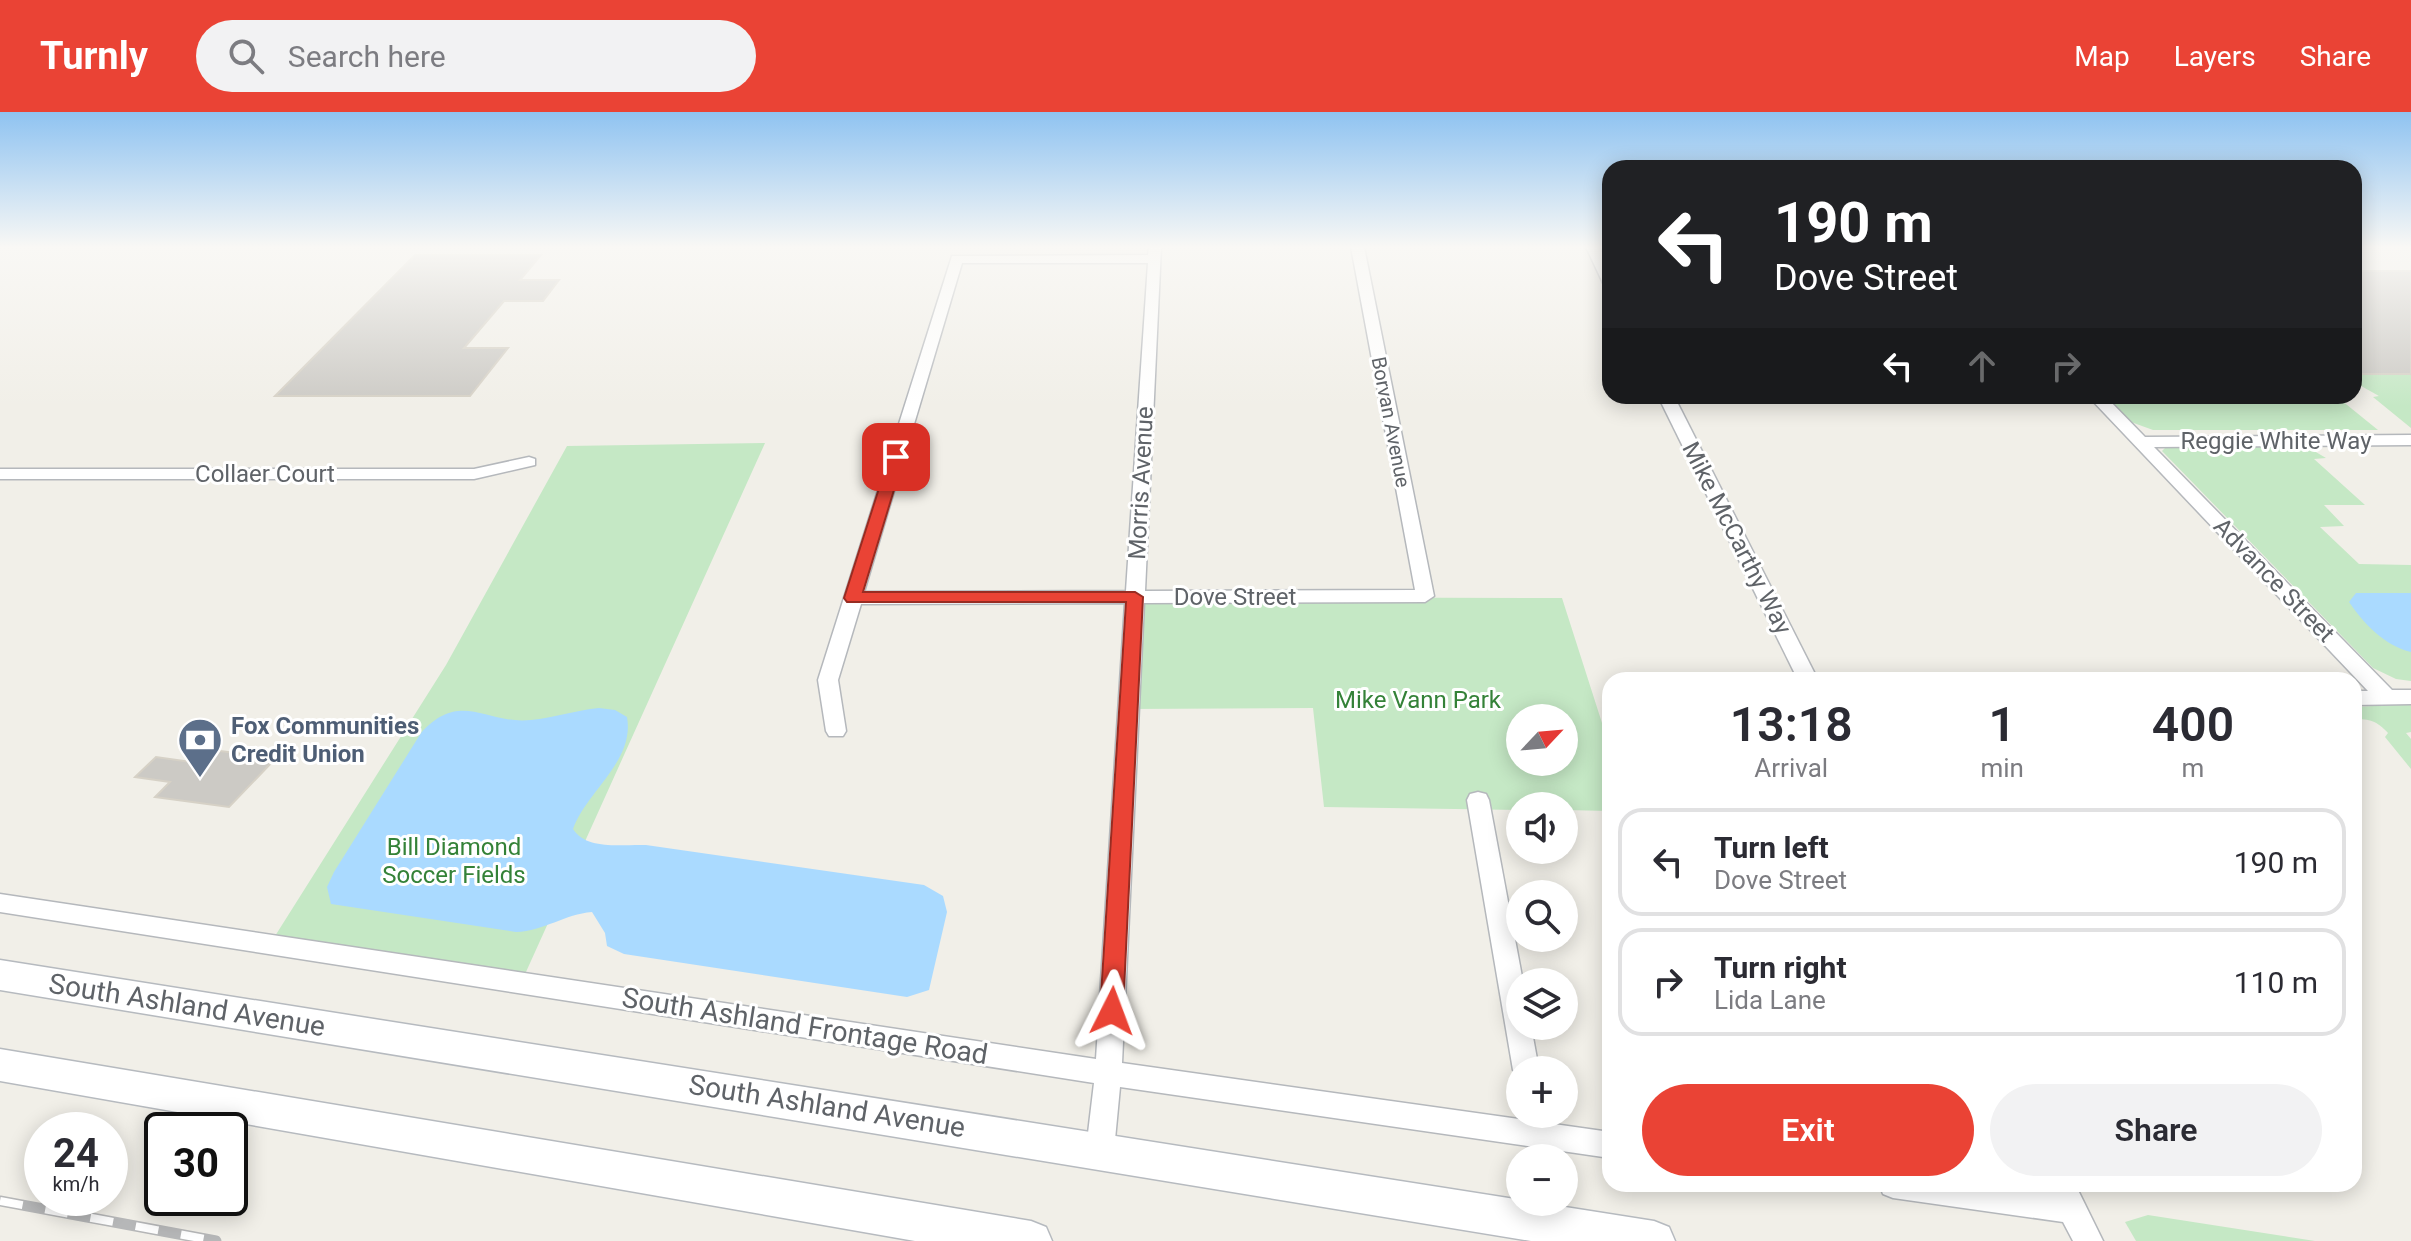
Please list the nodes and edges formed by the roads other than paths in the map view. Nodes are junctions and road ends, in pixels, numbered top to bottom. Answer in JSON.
{"nodes":[{"id":1,"x":945,"y":300,"type":"edge"},
{"id":2,"x":1152,"y":300,"type":"edge"},
{"id":3,"x":1367,"y":300,"type":"edge"},
{"id":4,"x":1670,"y":404,"type":"edge"},
{"id":5,"x":2104,"y":404,"type":"edge"},
{"id":6,"x":2411,"y":440,"type":"edge"},
{"id":7,"x":2141,"y":442,"type":"junction"},
{"id":8,"x":529,"y":462,"type":"dead end"},
{"id":9,"x":0,"y":474,"type":"edge"},
{"id":10,"x":1425,"y":596,"type":"joint"},
{"id":11,"x":1135,"y":597,"type":"junction"},
{"id":12,"x":853,"y":598,"type":"junction"},
{"id":13,"x":1804,"y":672,"type":"edge"},
{"id":14,"x":2386,"y":697,"type":"junction"},
{"id":15,"x":2411,"y":697,"type":"edge"},
{"id":16,"x":2362,"y":698,"type":"edge"},
{"id":17,"x":836,"y":731,"type":"dead end"},
{"id":18,"x":1478,"y":800,"type":"dead end"},
{"id":19,"x":0,"y":903,"type":"edge"},
{"id":20,"x":0,"y":975,"type":"edge"},
{"id":21,"x":1524,"y":1056,"type":"edge"},
{"id":22,"x":0,"y":1065,"type":"edge"},
{"id":23,"x":1108,"y":1073,"type":"junction"},
{"id":24,"x":1506,"y":1120,"type":"edge"},
{"id":25,"x":1550,"y":1128,"type":"edge"},
{"id":26,"x":1602,"y":1143,"type":"edge"},
{"id":27,"x":1100,"y":1150,"type":"junction"},
{"id":28,"x":2008,"y":1192,"type":"edge"},
{"id":29,"x":2066,"y":1196,"type":"edge"},
{"id":30,"x":1031,"y":1241,"type":"edge"},
{"id":31,"x":1654,"y":1241,"type":"edge"},
{"id":32,"x":2088,"y":1241,"type":"edge"}],
"edges":[{"from":1,"to":12,"type":"street"},
{"from":2,"to":11,"type":"street","name":"Morris Avenue"},
{"from":3,"to":10,"type":"street","name":"Borvan Avenue"},
{"from":4,"to":13,"type":"street","name":"Mike McCarthy Way"},
{"from":5,"to":7,"type":"street","name":"Advance Street"},
{"from":6,"to":7,"type":"street","name":"Reggie White Way"},
{"from":7,"to":14,"type":"street","name":"Advance Street"},
{"from":8,"to":9,"type":"street","name":"Collaer Court"},
{"from":10,"to":11,"type":"street","name":"Dove Street"},
{"from":11,"to":12,"type":"street","name":"Dove Street"},
{"from":11,"to":23,"type":"street","name":"Morris Avenue"},
{"from":12,"to":17,"type":"street"},
{"from":14,"to":15,"type":"street"},
{"from":14,"to":16,"type":"street"},
{"from":18,"to":21,"type":"street"},
{"from":19,"to":23,"type":"street","name":"South Ashland Frontage Road"},
{"from":20,"to":27,"type":"main road","name":"South Ashland Avenue"},
{"from":22,"to":30,"type":"main road"},
{"from":23,"to":24,"type":"street","name":"South Ashland Frontage Road"},
{"from":23,"to":27,"type":"street","name":"Morris Avenue"},
{"from":25,"to":26,"type":"street","name":"South Ashland Frontage Road"},
{"from":27,"to":31,"type":"main road","name":"South Ashland Avenue"},
{"from":28,"to":29,"type":"street"},
{"from":29,"to":32,"type":"street"}]}
